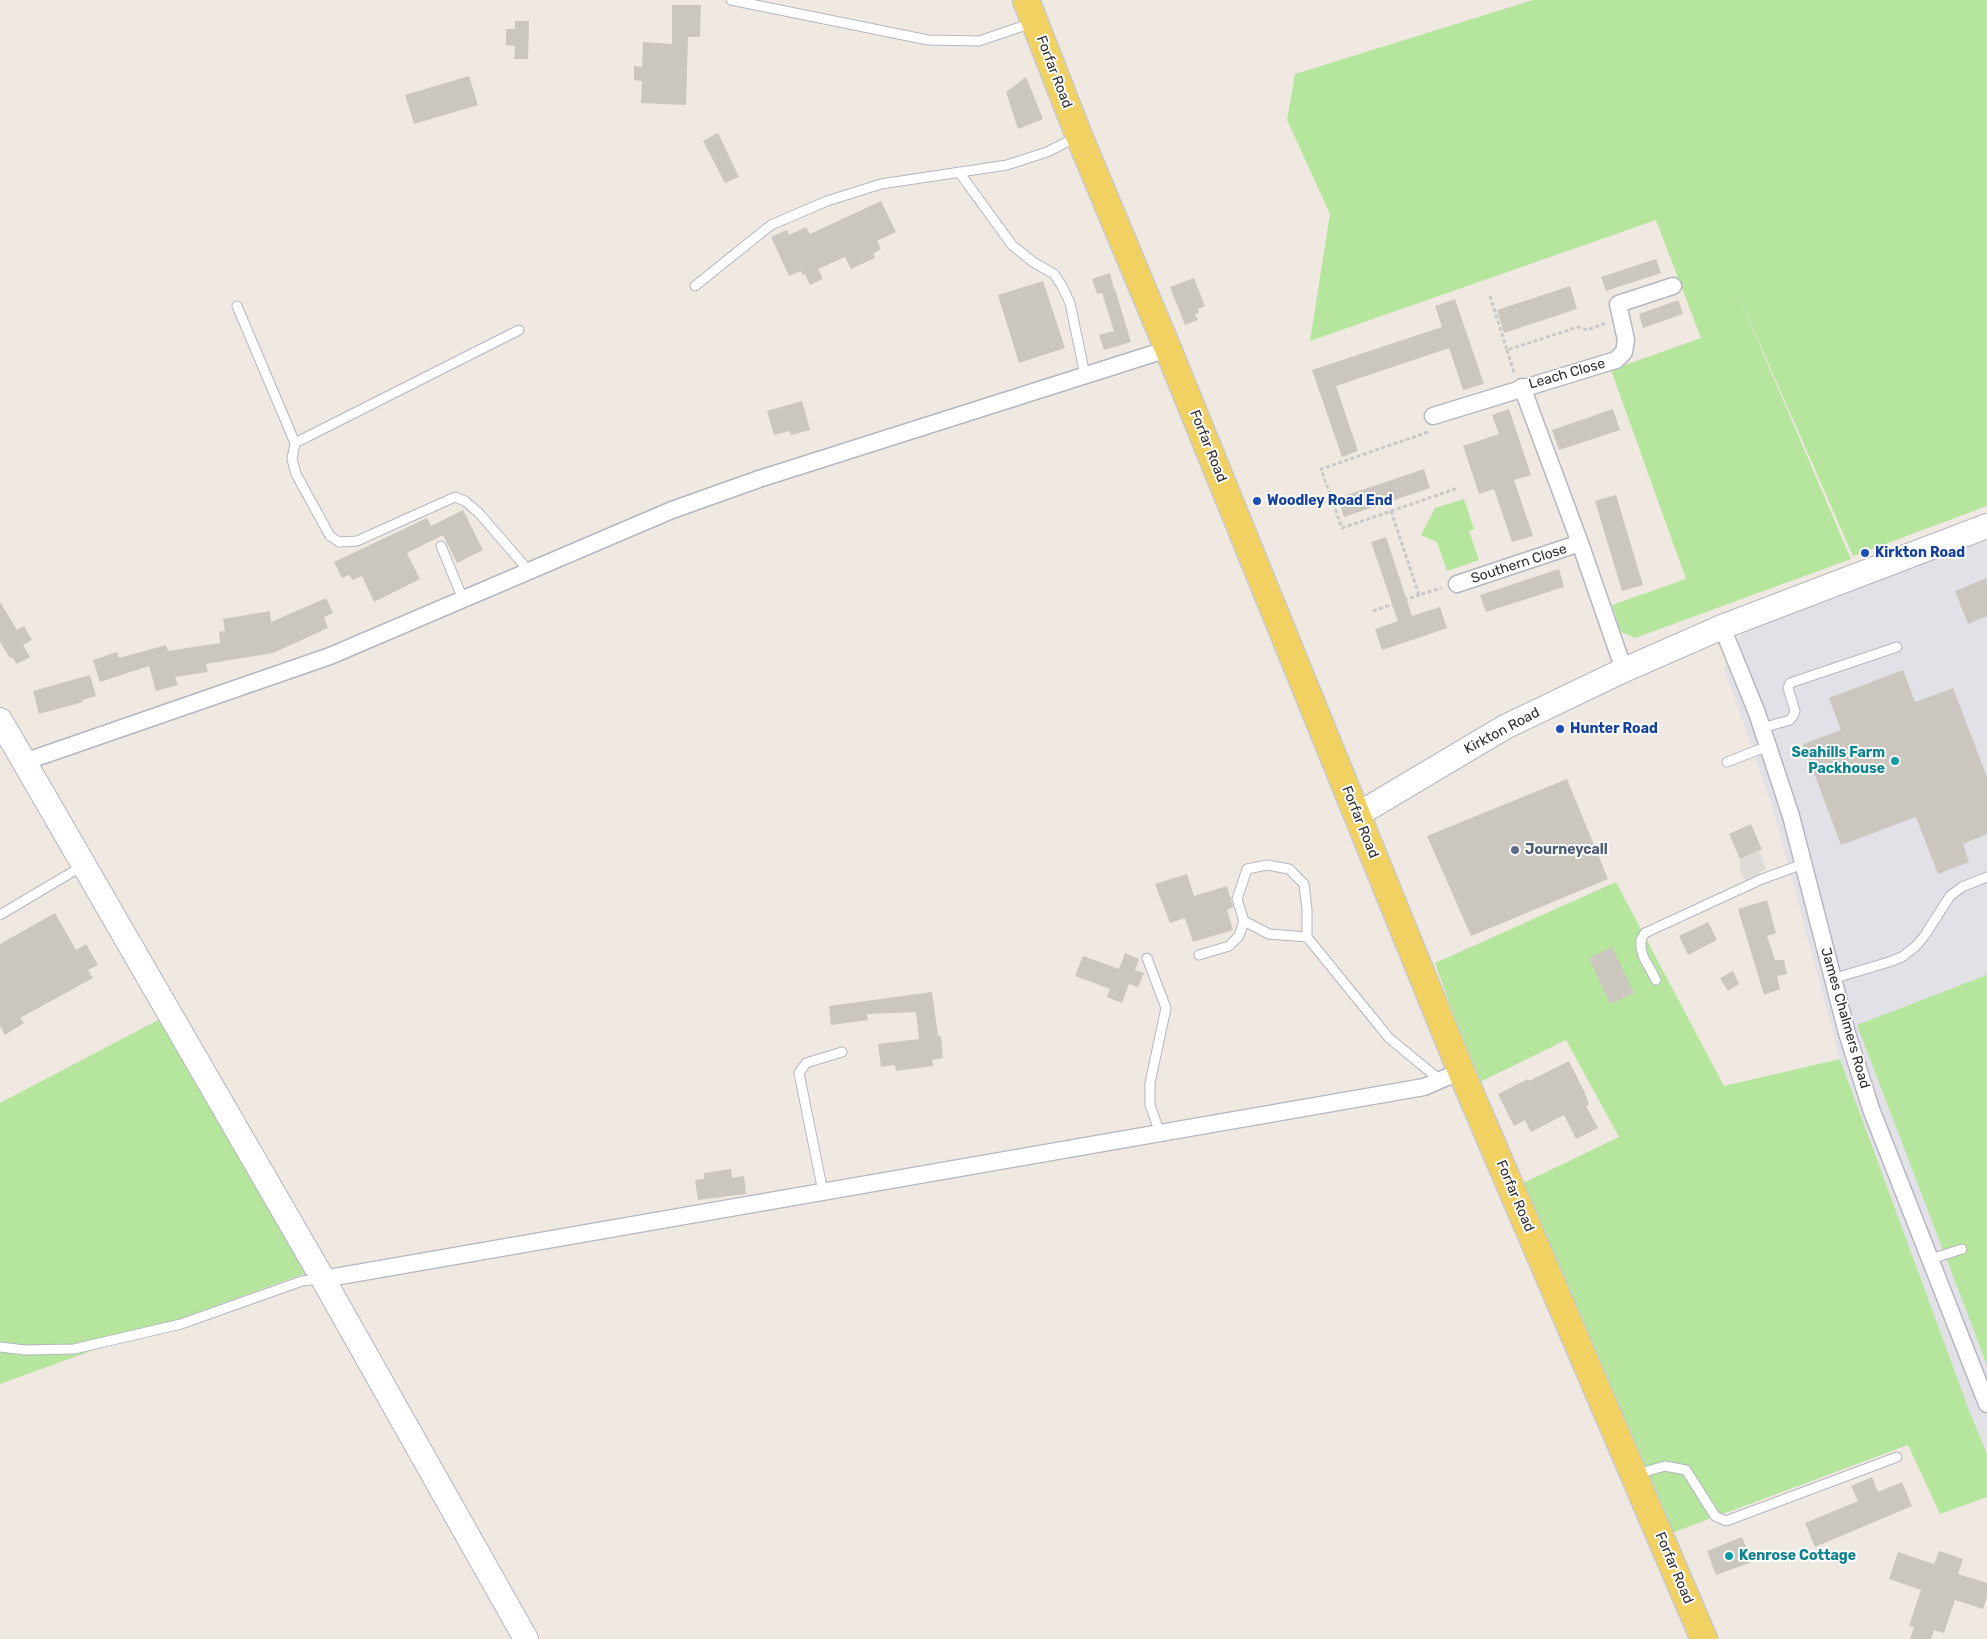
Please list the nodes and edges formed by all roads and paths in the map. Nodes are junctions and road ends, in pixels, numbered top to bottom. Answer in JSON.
{"nodes":[{"id":1,"x":731,"y":0,"type":"edge"},
{"id":2,"x":1030,"y":11,"type":"edge"},
{"id":3,"x":1079,"y":136,"type":"junction"},
{"id":4,"x":959,"y":172,"type":"junction"},
{"id":5,"x":695,"y":286,"type":"dead end"},
{"id":6,"x":1673,"y":286,"type":"dead end"},
{"id":7,"x":1490,"y":296,"type":"dead end"},
{"id":8,"x":237,"y":306,"type":"dead end"},
{"id":9,"x":1621,"y":318,"type":"junction"},
{"id":10,"x":519,"y":330,"type":"dead end"},
{"id":11,"x":1168,"y":349,"type":"junction"},
{"id":12,"x":1507,"y":350,"type":"junction"},
{"id":13,"x":1085,"y":375,"type":"junction"},
{"id":14,"x":1520,"y":388,"type":"junction"},
{"id":15,"x":1431,"y":424,"type":"joint"},
{"id":16,"x":295,"y":443,"type":"junction"},
{"id":17,"x":1458,"y":488,"type":"dead end"},
{"id":18,"x":1391,"y":511,"type":"junction"},
{"id":19,"x":1987,"y":526,"type":"edge"},
{"id":20,"x":1580,"y":544,"type":"junction"},
{"id":21,"x":441,"y":546,"type":"dead end"},
{"id":22,"x":529,"y":571,"type":"junction"},
{"id":23,"x":1457,"y":584,"type":"joint"},
{"id":24,"x":1419,"y":595,"type":"junction"},
{"id":25,"x":463,"y":599,"type":"junction"},
{"id":26,"x":1373,"y":611,"type":"dead end"},
{"id":27,"x":1722,"y":626,"type":"junction"},
{"id":28,"x":1897,"y":646,"type":"dead end"},
{"id":29,"x":1624,"y":670,"type":"junction"},
{"id":30,"x":0,"y":720,"type":"edge"},
{"id":31,"x":1762,"y":728,"type":"junction"},
{"id":32,"x":1768,"y":746,"type":"junction"},
{"id":33,"x":24,"y":762,"type":"junction"},
{"id":34,"x":1727,"y":762,"type":"dead end"},
{"id":35,"x":1357,"y":815,"type":"junction"},
{"id":36,"x":1803,"y":864,"type":"junction"},
{"id":37,"x":84,"y":865,"type":"junction"},
{"id":38,"x":1987,"y":877,"type":"edge"},
{"id":39,"x":0,"y":915,"type":"edge"},
{"id":40,"x":1244,"y":921,"type":"junction"},
{"id":41,"x":1307,"y":937,"type":"junction"},
{"id":42,"x":1199,"y":955,"type":"dead end"},
{"id":43,"x":1147,"y":958,"type":"dead end"},
{"id":44,"x":1832,"y":979,"type":"junction"},
{"id":45,"x":1656,"y":980,"type":"dead end"},
{"id":46,"x":842,"y":1052,"type":"dead end"},
{"id":47,"x":1451,"y":1076,"type":"junction"},
{"id":48,"x":1160,"y":1133,"type":"junction"},
{"id":49,"x":823,"y":1192,"type":"junction"},
{"id":50,"x":1962,"y":1249,"type":"dead end"},
{"id":51,"x":1930,"y":1259,"type":"junction"},
{"id":52,"x":323,"y":1279,"type":"junction"},
{"id":53,"x":0,"y":1347,"type":"edge"},
{"id":54,"x":1987,"y":1404,"type":"edge"},
{"id":55,"x":1897,"y":1457,"type":"dead end"},
{"id":56,"x":1634,"y":1475,"type":"junction"},
{"id":57,"x":526,"y":1639,"type":"edge"},
{"id":58,"x":1704,"y":1639,"type":"edge"}],
"edges":[{"from":1,"to":2,"type":"lane"},
{"from":2,"to":3,"type":"main road","name":"Forfar Road"},
{"from":3,"to":4,"type":"lane"},
{"from":3,"to":11,"type":"main road","name":"Forfar Road"},
{"from":4,"to":5,"type":"lane"},
{"from":4,"to":13,"type":"lane"},
{"from":6,"to":9,"type":"street"},
{"from":7,"to":12,"type":"path"},
{"from":8,"to":16,"type":"lane"},
{"from":9,"to":12,"type":"path"},
{"from":9,"to":14,"type":"street","name":"Leach Close"},
{"from":10,"to":16,"type":"lane"},
{"from":11,"to":13,"type":"street"},
{"from":11,"to":35,"type":"main road","name":"Forfar Road"},
{"from":12,"to":14,"type":"path"},
{"from":13,"to":22,"type":"street"},
{"from":14,"to":15,"type":"street","name":"Leach Close"},
{"from":14,"to":20,"type":"street"},
{"from":15,"to":18,"type":"path"},
{"from":16,"to":22,"type":"lane"},
{"from":17,"to":18,"type":"path"},
{"from":18,"to":24,"type":"path"},
{"from":19,"to":27,"type":"street","name":"Kirkton Road"},
{"from":20,"to":23,"type":"street","name":"Southern Close"},
{"from":20,"to":29,"type":"street"},
{"from":21,"to":25,"type":"lane"},
{"from":22,"to":25,"type":"street"},
{"from":23,"to":24,"type":"path"},
{"from":24,"to":26,"type":"path"},
{"from":25,"to":33,"type":"street"},
{"from":27,"to":29,"type":"street","name":"Kirkton Road"},
{"from":27,"to":31,"type":"street","name":"James Chalmers Road"},
{"from":28,"to":31,"type":"lane"},
{"from":29,"to":35,"type":"street","name":"Kirkton Road"},
{"from":30,"to":33,"type":"street"},
{"from":31,"to":32,"type":"street","name":"James Chalmers Road"},
{"from":32,"to":34,"type":"lane"},
{"from":32,"to":36,"type":"street","name":"James Chalmers Road"},
{"from":33,"to":37,"type":"street"},
{"from":35,"to":47,"type":"main road","name":"Forfar Road"},
{"from":36,"to":44,"type":"street","name":"James Chalmers Road"},
{"from":36,"to":45,"type":"lane"},
{"from":37,"to":39,"type":"lane"},
{"from":37,"to":52,"type":"street"},
{"from":38,"to":44,"type":"lane"},
{"from":40,"to":41,"type":"lane"},
{"from":40,"to":41,"type":"lane"},
{"from":40,"to":42,"type":"lane"},
{"from":41,"to":47,"type":"lane"},
{"from":43,"to":48,"type":"lane"},
{"from":44,"to":51,"type":"street","name":"James Chalmers Road"},
{"from":46,"to":49,"type":"lane"},
{"from":47,"to":48,"type":"street"},
{"from":47,"to":56,"type":"main road","name":"Forfar Road"},
{"from":48,"to":49,"type":"street"},
{"from":49,"to":52,"type":"street"},
{"from":50,"to":51,"type":"lane"},
{"from":51,"to":54,"type":"street","name":"James Chalmers Road"},
{"from":52,"to":53,"type":"lane"},
{"from":52,"to":57,"type":"street"},
{"from":55,"to":56,"type":"lane"},
{"from":56,"to":58,"type":"main road","name":"Forfar Road"}]}
